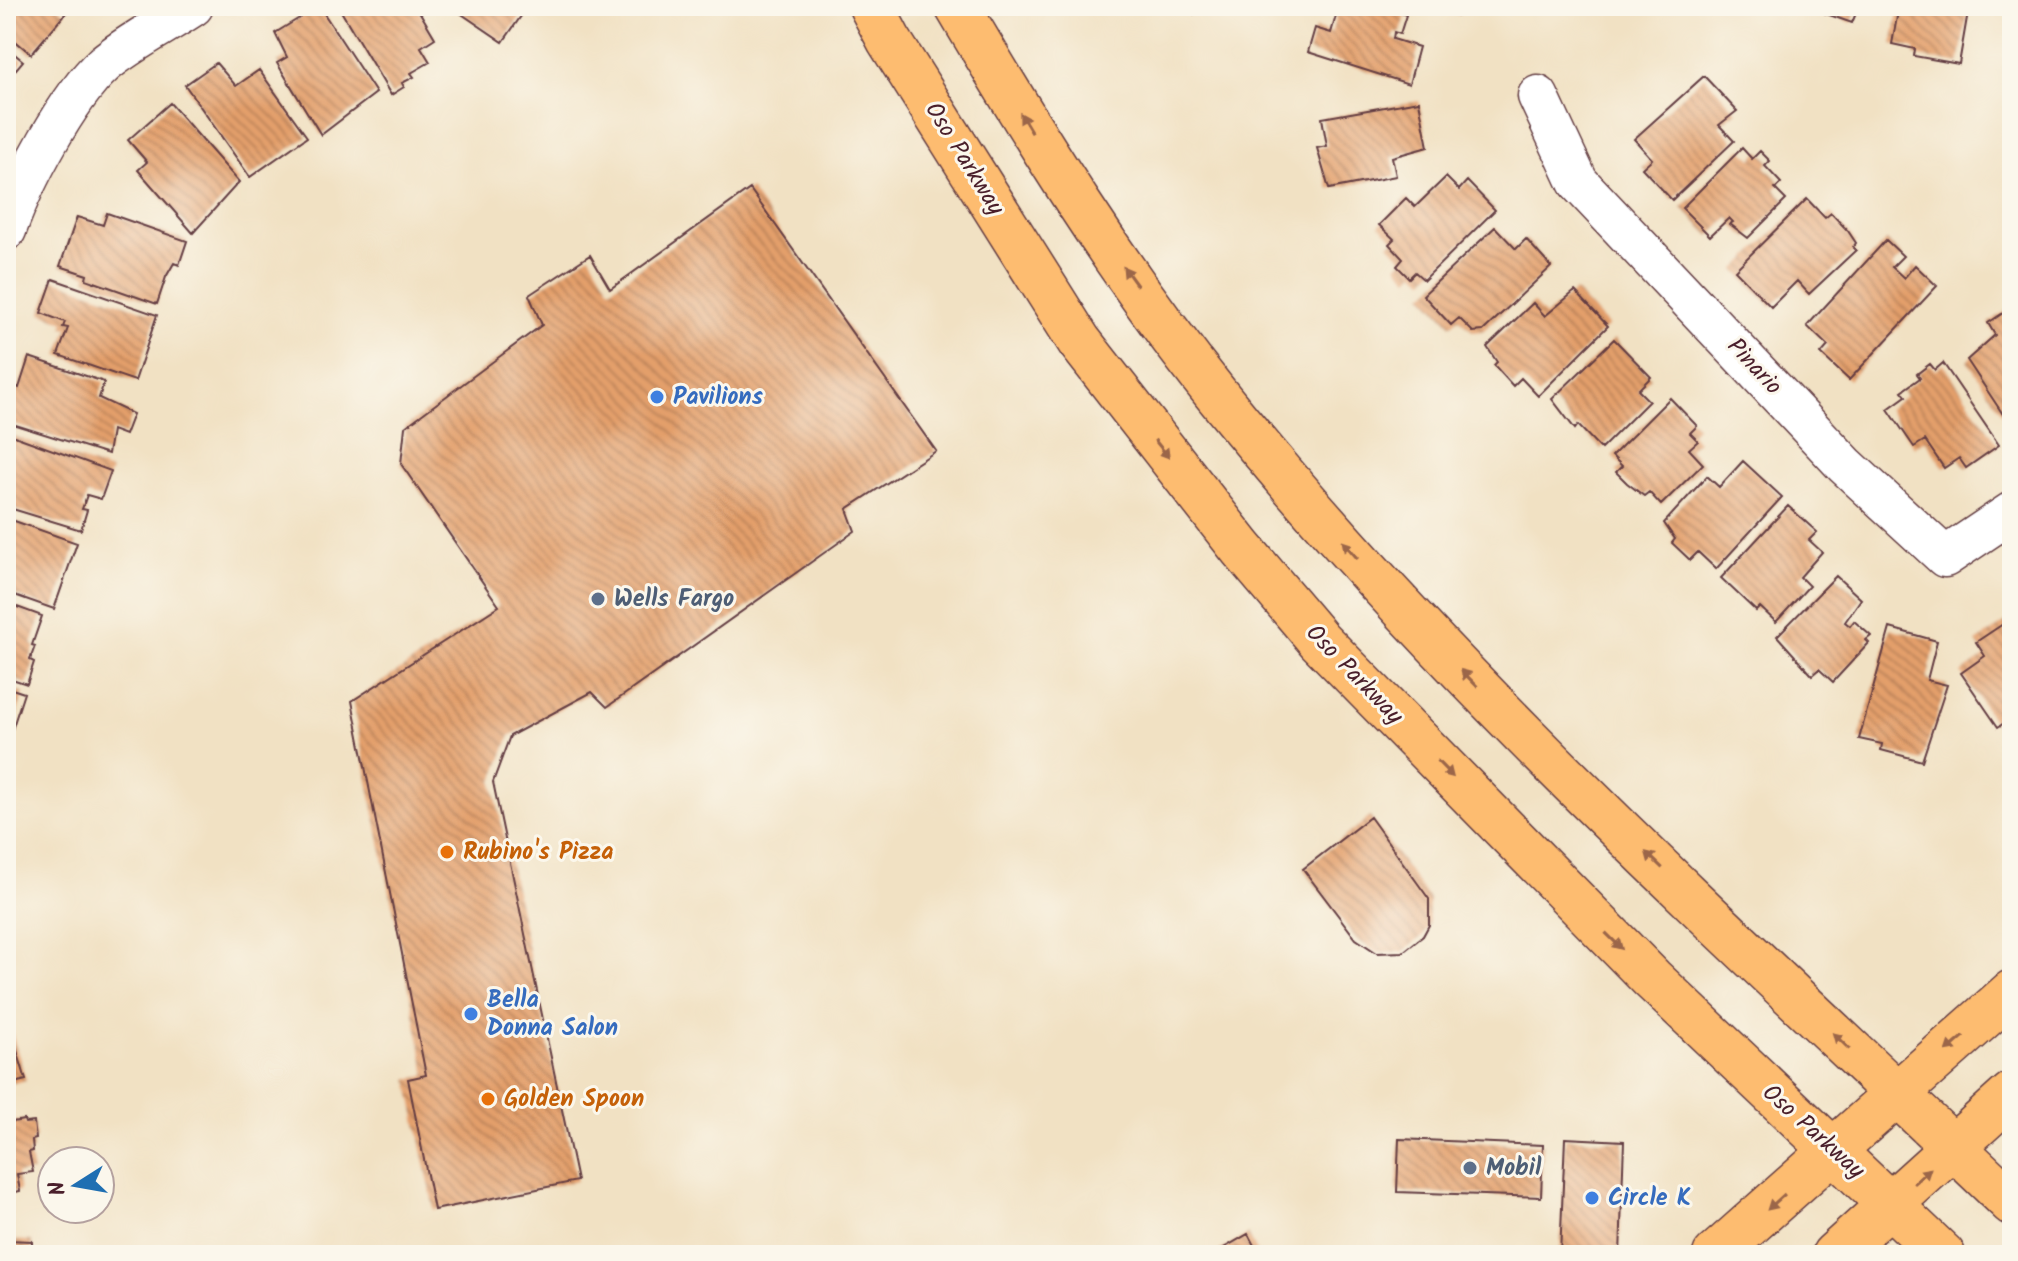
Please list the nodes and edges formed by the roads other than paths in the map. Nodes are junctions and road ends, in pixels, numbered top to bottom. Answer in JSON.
{"nodes":[{"id":1,"x":193,"y":6,"type":"edge"},
{"id":2,"x":871,"y":6,"type":"edge"},
{"id":3,"x":957,"y":6,"type":"edge"},
{"id":4,"x":1538,"y":96,"type":"dead end"},
{"id":5,"x":6,"y":230,"type":"edge"},
{"id":6,"x":2012,"y":512,"type":"edge"},
{"id":7,"x":2012,"y":992,"type":"edge"},
{"id":8,"x":2012,"y":1094,"type":"edge"},
{"id":9,"x":1897,"y":1096,"type":"junction"},
{"id":10,"x":1954,"y":1148,"type":"junction"},
{"id":11,"x":1835,"y":1151,"type":"junction"},
{"id":12,"x":1890,"y":1203,"type":"junction"},
{"id":13,"x":2012,"y":1203,"type":"edge"},
{"id":14,"x":1715,"y":1255,"type":"edge"},
{"id":15,"x":1834,"y":1255,"type":"edge"},
{"id":16,"x":1943,"y":1255,"type":"edge"}],
"edges":[{"from":1,"to":5,"type":"street"},
{"from":2,"to":11,"type":"main road","name":"Oso Parkway","one_way":true},
{"from":9,"to":3,"type":"main road","one_way":true},
{"from":4,"to":6,"type":"street","name":"Pinario"},
{"from":7,"to":9,"type":"main road","one_way":true},
{"from":8,"to":10,"type":"main road"},
{"from":9,"to":10,"type":"main road"},
{"from":9,"to":11,"type":"main road"},
{"from":12,"to":10,"type":"main road","one_way":true},
{"from":10,"to":13,"type":"main road"},
{"from":11,"to":12,"type":"main road","name":"Oso Parkway"},
{"from":11,"to":14,"type":"main road","one_way":true},
{"from":12,"to":15,"type":"main road"},
{"from":12,"to":16,"type":"main road","name":"Oso Parkway"}]}
